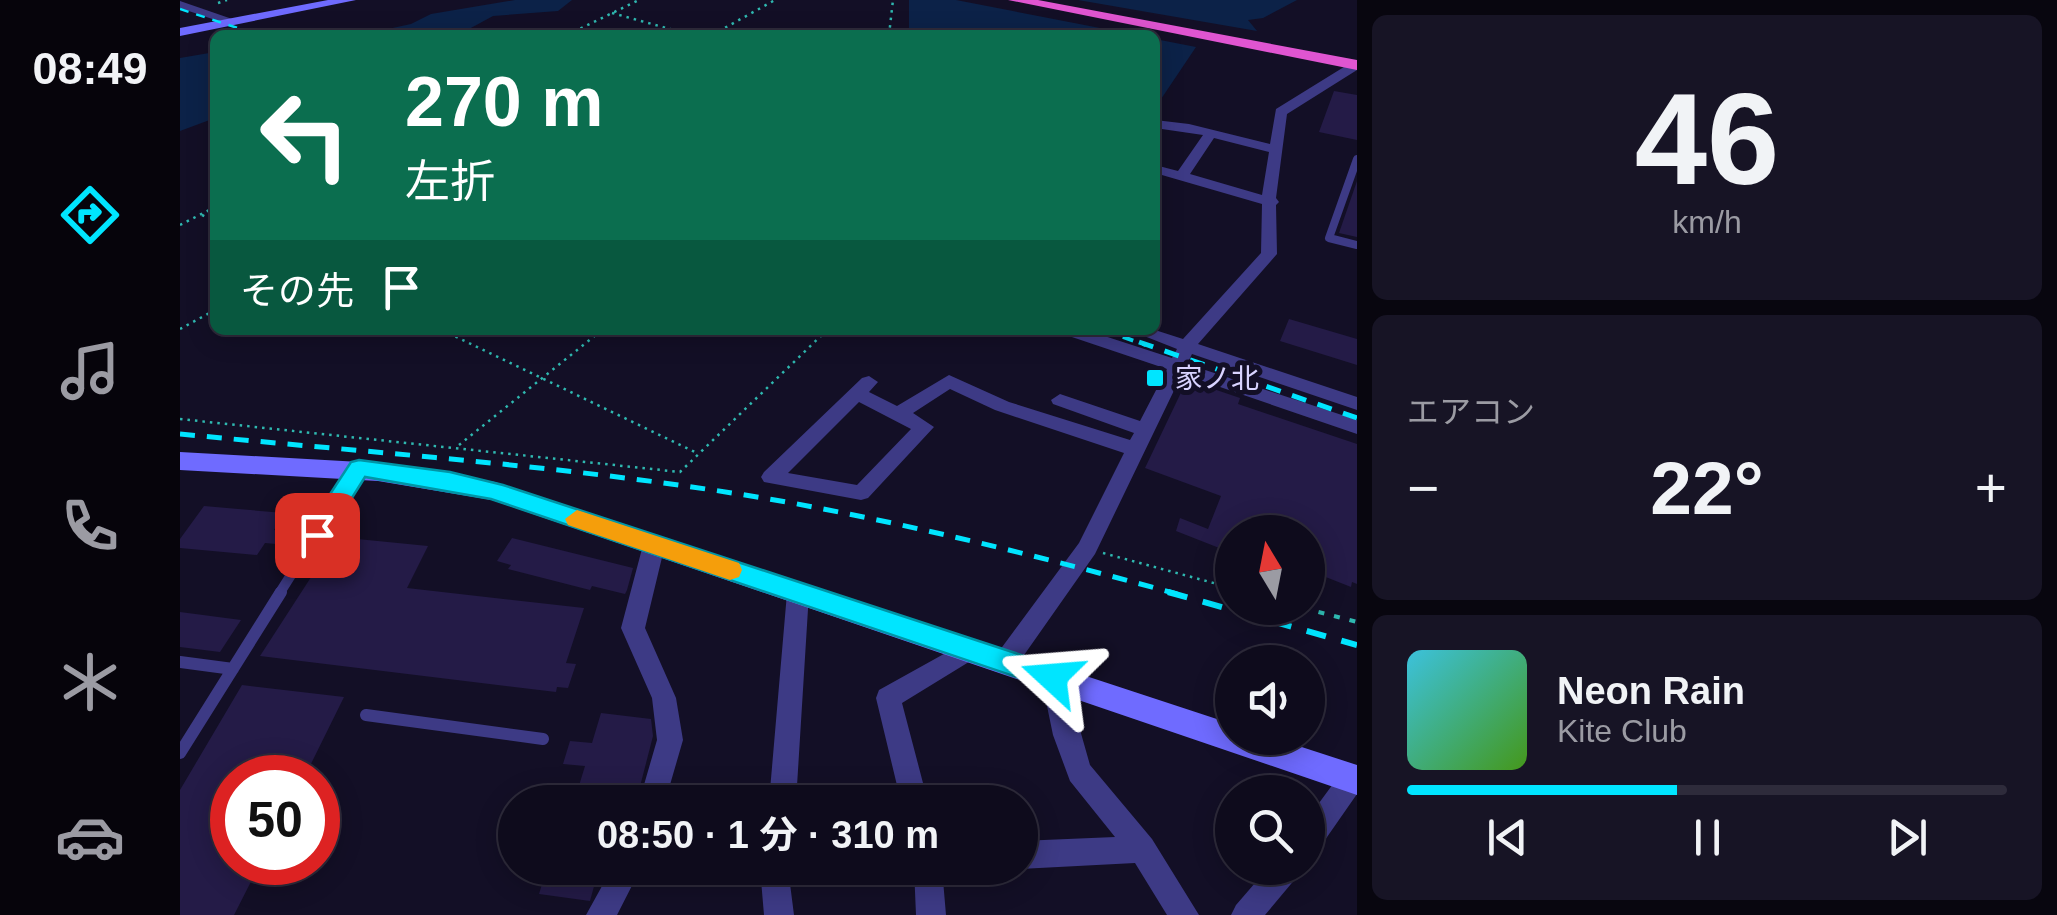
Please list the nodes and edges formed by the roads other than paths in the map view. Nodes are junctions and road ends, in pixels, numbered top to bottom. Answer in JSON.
{"nodes":[{"id":1,"x":349,"y":0,"type":"edge"},
{"id":2,"x":1015,"y":0,"type":"edge"},
{"id":3,"x":1043,"y":0,"type":"edge"},
{"id":4,"x":180,"y":4,"type":"edge"},
{"id":5,"x":231,"y":22,"type":"junction"},
{"id":6,"x":180,"y":32,"type":"edge"},
{"id":7,"x":1357,"y":64,"type":"edge"},
{"id":8,"x":1160,"y":125,"type":"edge"},
{"id":9,"x":1211,"y":133,"type":"junction"},
{"id":10,"x":1275,"y":149,"type":"junction"},
{"id":11,"x":1357,"y":158,"type":"edge"},
{"id":12,"x":1160,"y":171,"type":"edge"},
{"id":13,"x":1181,"y":176,"type":"junction"},
{"id":14,"x":1272,"y":202,"type":"junction"},
{"id":15,"x":1357,"y":245,"type":"edge"},
{"id":16,"x":1084,"y":335,"type":"edge"},
{"id":17,"x":1153,"y":335,"type":"edge"},
{"id":18,"x":1187,"y":346,"type":"junction"},
{"id":19,"x":1174,"y":366,"type":"junction"},
{"id":20,"x":1060,"y":400,"type":"dead end"},
{"id":21,"x":1357,"y":404,"type":"edge"},
{"id":22,"x":900,"y":413,"type":"junction"},
{"id":23,"x":1357,"y":427,"type":"edge"},
{"id":24,"x":1144,"y":429,"type":"junction"},
{"id":25,"x":1135,"y":449,"type":"junction"},
{"id":26,"x":180,"y":460,"type":"edge"},
{"id":27,"x":359,"y":468,"type":"junction"},
{"id":28,"x":654,"y":545,"type":"junction"},
{"id":29,"x":798,"y":593,"type":"junction"},
{"id":30,"x":969,"y":650,"type":"junction"},
{"id":31,"x":1006,"y":661,"type":"junction"},
{"id":32,"x":180,"y":662,"type":"edge"},
{"id":33,"x":232,"y":669,"type":"junction"},
{"id":34,"x":1052,"y":677,"type":"junction"},
{"id":35,"x":366,"y":714,"type":"dead end"},
{"id":36,"x":543,"y":740,"type":"dead end"},
{"id":37,"x":180,"y":753,"type":"edge"},
{"id":38,"x":1355,"y":779,"type":"edge"},
{"id":39,"x":658,"y":785,"type":"edge"},
{"id":40,"x":783,"y":785,"type":"edge"},
{"id":41,"x":910,"y":785,"type":"edge"},
{"id":42,"x":1325,"y":818,"type":"edge"},
{"id":43,"x":1142,"y":850,"type":"junction"},
{"id":44,"x":1038,"y":855,"type":"edge"},
{"id":45,"x":620,"y":885,"type":"edge"},
{"id":46,"x":776,"y":885,"type":"edge"},
{"id":47,"x":929,"y":885,"type":"edge"},
{"id":48,"x":1272,"y":885,"type":"edge"},
{"id":49,"x":609,"y":914,"type":"edge"},
{"id":50,"x":779,"y":915,"type":"edge"},
{"id":51,"x":931,"y":915,"type":"edge"},
{"id":52,"x":1184,"y":915,"type":"edge"},
{"id":53,"x":1246,"y":915,"type":"edge"}],
"edges":[{"from":1,"to":5,"type":"main road"},
{"from":2,"to":7,"type":"highway"},
{"from":3,"to":7,"type":"highway"},
{"from":4,"to":5,"type":"street"},
{"from":5,"to":6,"type":"main road"},
{"from":7,"to":10,"type":"street"},
{"from":8,"to":9,"type":"street"},
{"from":9,"to":10,"type":"street"},
{"from":9,"to":13,"type":"street"},
{"from":10,"to":14,"type":"street"},
{"from":11,"to":15,"type":"lane"},
{"from":12,"to":13,"type":"street"},
{"from":13,"to":14,"type":"street"},
{"from":14,"to":18,"type":"street"},
{"from":16,"to":19,"type":"street"},
{"from":17,"to":18,"type":"street"},
{"from":18,"to":19,"type":"street"},
{"from":18,"to":21,"type":"street"},
{"from":19,"to":23,"type":"street"},
{"from":19,"to":24,"type":"street"},
{"from":20,"to":24,"type":"street"},
{"from":22,"to":22,"type":"street"},
{"from":22,"to":25,"type":"street"},
{"from":24,"to":25,"type":"street"},
{"from":25,"to":31,"type":"street"},
{"from":26,"to":27,"type":"main road"},
{"from":27,"to":28,"type":"main road"},
{"from":27,"to":33,"type":"lane"},
{"from":28,"to":29,"type":"main road"},
{"from":28,"to":39,"type":"street"},
{"from":29,"to":30,"type":"main road"},
{"from":29,"to":40,"type":"street"},
{"from":30,"to":31,"type":"main road"},
{"from":30,"to":41,"type":"street"},
{"from":31,"to":34,"type":"main road"},
{"from":32,"to":33,"type":"lane"},
{"from":33,"to":37,"type":"lane"},
{"from":34,"to":38,"type":"main road"},
{"from":34,"to":43,"type":"street"},
{"from":35,"to":36,"type":"lane"},
{"from":38,"to":42,"type":"street"},
{"from":43,"to":44,"type":"street"},
{"from":43,"to":52,"type":"street"},
{"from":45,"to":49,"type":"street"},
{"from":46,"to":50,"type":"street"},
{"from":47,"to":51,"type":"street"},
{"from":48,"to":53,"type":"street"}]}
